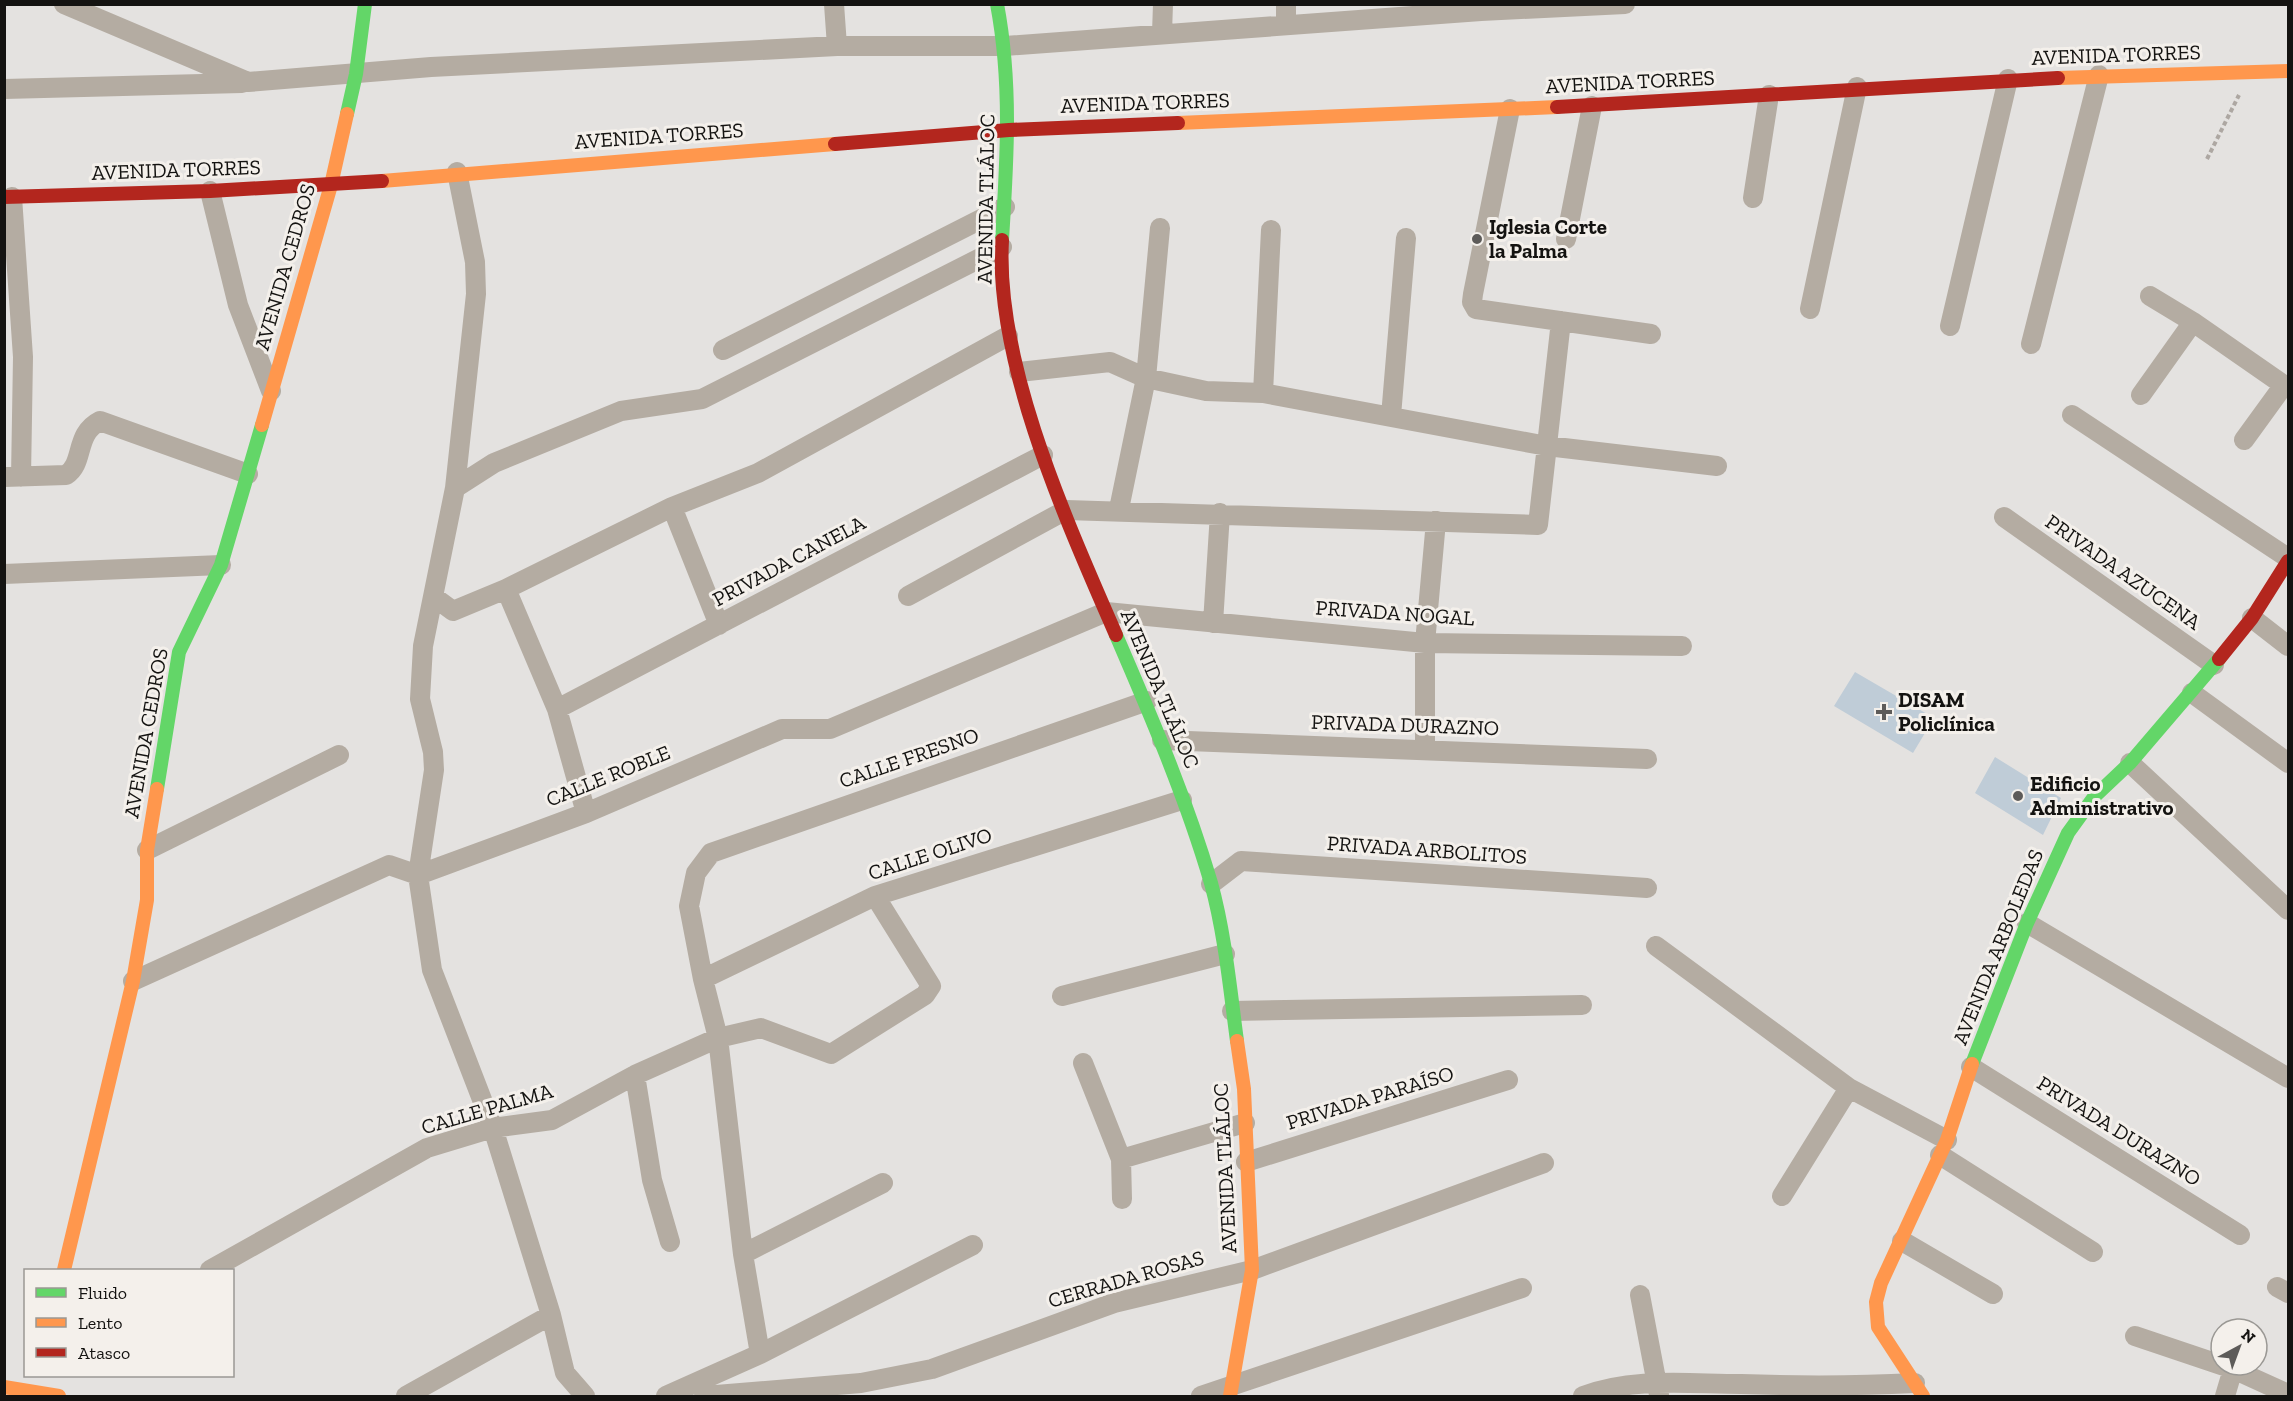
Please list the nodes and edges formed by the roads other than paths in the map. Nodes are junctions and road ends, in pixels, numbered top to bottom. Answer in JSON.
{"nodes":[{"id":1,"x":64,"y":4,"type":"edge"},
{"id":2,"x":365,"y":4,"type":"edge"},
{"id":3,"x":834,"y":4,"type":"edge"},
{"id":4,"x":997,"y":4,"type":"edge"},
{"id":5,"x":1163,"y":4,"type":"edge"},
{"id":6,"x":1286,"y":4,"type":"edge"},
{"id":7,"x":1624,"y":4,"type":"edge"},
{"id":8,"x":1481,"y":8,"type":"edge"},
{"id":9,"x":1286,"y":26,"type":"junction"},
{"id":10,"x":1162,"y":33,"type":"junction"},
{"id":11,"x":837,"y":46,"type":"junction"},
{"id":12,"x":1005,"y":46,"type":"junction"},
{"id":13,"x":2289,"y":71,"type":"edge"},
{"id":14,"x":356,"y":74,"type":"junction"},
{"id":15,"x":2099,"y":75,"type":"junction"},
{"id":16,"x":2008,"y":79,"type":"junction"},
{"id":17,"x":248,"y":82,"type":"junction"},
{"id":18,"x":1857,"y":87,"type":"junction"},
{"id":19,"x":4,"y":89,"type":"edge"},
{"id":20,"x":1769,"y":95,"type":"junction"},
{"id":21,"x":1592,"y":106,"type":"junction"},
{"id":22,"x":1510,"y":109,"type":"junction"},
{"id":23,"x":1009,"y":130,"type":"junction"},
{"id":24,"x":457,"y":172,"type":"junction"},
{"id":25,"x":331,"y":185,"type":"junction"},
{"id":26,"x":210,"y":191,"type":"junction"},
{"id":27,"x":8,"y":197,"type":"edge"},
{"id":28,"x":1753,"y":198,"type":"dead end"},
{"id":29,"x":1005,"y":207,"type":"junction"},
{"id":30,"x":1160,"y":228,"type":"dead end"},
{"id":31,"x":1271,"y":230,"type":"dead end"},
{"id":32,"x":1406,"y":238,"type":"dead end"},
{"id":33,"x":1566,"y":239,"type":"dead end"},
{"id":34,"x":1002,"y":248,"type":"junction"},
{"id":35,"x":2150,"y":296,"type":"dead end"},
{"id":36,"x":1810,"y":309,"type":"dead end"},
{"id":37,"x":1561,"y":321,"type":"junction"},
{"id":38,"x":2193,"y":322,"type":"junction"},
{"id":39,"x":1950,"y":326,"type":"dead end"},
{"id":40,"x":1651,"y":334,"type":"dead end"},
{"id":41,"x":1008,"y":336,"type":"junction"},
{"id":42,"x":2031,"y":344,"type":"dead end"},
{"id":43,"x":723,"y":350,"type":"dead end"},
{"id":44,"x":1019,"y":372,"type":"junction"},
{"id":45,"x":1146,"y":378,"type":"junction"},
{"id":46,"x":2286,"y":386,"type":"edge"},
{"id":47,"x":270,"y":392,"type":"junction"},
{"id":48,"x":1263,"y":393,"type":"junction"},
{"id":49,"x":2141,"y":395,"type":"dead end"},
{"id":50,"x":2072,"y":415,"type":"dead end"},
{"id":51,"x":1391,"y":416,"type":"junction"},
{"id":52,"x":2244,"y":440,"type":"dead end"},
{"id":53,"x":1547,"y":446,"type":"junction"},
{"id":54,"x":1043,"y":456,"type":"junction"},
{"id":55,"x":1717,"y":466,"type":"dead end"},
{"id":56,"x":248,"y":474,"type":"junction"},
{"id":57,"x":13,"y":477,"type":"edge"},
{"id":58,"x":455,"y":488,"type":"junction"},
{"id":59,"x":672,"y":507,"type":"junction"},
{"id":60,"x":1066,"y":510,"type":"junction"},
{"id":61,"x":1119,"y":510,"type":"junction"},
{"id":62,"x":1220,"y":513,"type":"junction"},
{"id":63,"x":2004,"y":517,"type":"dead end"},
{"id":64,"x":1436,"y":521,"type":"junction"},
{"id":65,"x":2289,"y":559,"type":"edge"},
{"id":66,"x":221,"y":565,"type":"junction"},
{"id":67,"x":4,"y":574,"type":"edge"},
{"id":68,"x":506,"y":589,"type":"junction"},
{"id":69,"x":908,"y":596,"type":"dead end"},
{"id":70,"x":434,"y":597,"type":"junction"},
{"id":71,"x":1106,"y":612,"type":"junction"},
{"id":72,"x":2252,"y":618,"type":"junction"},
{"id":73,"x":1213,"y":623,"type":"junction"},
{"id":74,"x":719,"y":625,"type":"junction"},
{"id":75,"x":1425,"y":642,"type":"junction"},
{"id":76,"x":1682,"y":646,"type":"dead end"},
{"id":77,"x":2289,"y":646,"type":"edge"},
{"id":78,"x":2214,"y":665,"type":"junction"},
{"id":79,"x":2192,"y":693,"type":"junction"},
{"id":80,"x":1147,"y":701,"type":"junction"},
{"id":81,"x":557,"y":709,"type":"junction"},
{"id":82,"x":1162,"y":740,"type":"junction"},
{"id":83,"x":1425,"y":749,"type":"junction"},
{"id":84,"x":339,"y":755,"type":"dead end"},
{"id":85,"x":1647,"y":759,"type":"dead end"},
{"id":86,"x":2130,"y":763,"type":"junction"},
{"id":87,"x":2289,"y":763,"type":"edge"},
{"id":88,"x":1182,"y":800,"type":"junction"},
{"id":89,"x":586,"y":813,"type":"junction"},
{"id":90,"x":147,"y":850,"type":"junction"},
{"id":91,"x":418,"y":875,"type":"junction"},
{"id":92,"x":1211,"y":884,"type":"junction"},
{"id":93,"x":1647,"y":888,"type":"dead end"},
{"id":94,"x":875,"y":896,"type":"junction"},
{"id":95,"x":2289,"y":910,"type":"edge"},
{"id":96,"x":2027,"y":923,"type":"junction"},
{"id":97,"x":1656,"y":946,"type":"dead end"},
{"id":98,"x":1225,"y":954,"type":"junction"},
{"id":99,"x":703,"y":979,"type":"junction"},
{"id":100,"x":133,"y":981,"type":"junction"},
{"id":101,"x":1062,"y":996,"type":"dead end"},
{"id":102,"x":1582,"y":1005,"type":"dead end"},
{"id":103,"x":1232,"y":1011,"type":"junction"},
{"id":104,"x":718,"y":1038,"type":"junction"},
{"id":105,"x":1083,"y":1063,"type":"dead end"},
{"id":106,"x":1971,"y":1067,"type":"junction"},
{"id":107,"x":635,"y":1075,"type":"junction"},
{"id":108,"x":2289,"y":1078,"type":"edge"},
{"id":109,"x":1508,"y":1080,"type":"dead end"},
{"id":110,"x":1849,"y":1088,"type":"junction"},
{"id":111,"x":1245,"y":1123,"type":"junction"},
{"id":112,"x":493,"y":1128,"type":"junction"},
{"id":113,"x":1944,"y":1147,"type":"junction"},
{"id":114,"x":1121,"y":1159,"type":"junction"},
{"id":115,"x":1245,"y":1162,"type":"junction"},
{"id":116,"x":1544,"y":1163,"type":"dead end"},
{"id":117,"x":883,"y":1183,"type":"dead end"},
{"id":118,"x":1782,"y":1196,"type":"dead end"},
{"id":119,"x":1122,"y":1199,"type":"dead end"},
{"id":120,"x":2240,"y":1235,"type":"dead end"},
{"id":121,"x":1902,"y":1241,"type":"junction"},
{"id":122,"x":670,"y":1242,"type":"dead end"},
{"id":123,"x":973,"y":1245,"type":"dead end"},
{"id":124,"x":2093,"y":1252,"type":"dead end"},
{"id":125,"x":743,"y":1254,"type":"junction"},
{"id":126,"x":64,"y":1269,"type":"edge"},
{"id":127,"x":212,"y":1269,"type":"edge"},
{"id":128,"x":1252,"y":1270,"type":"junction"},
{"id":129,"x":1522,"y":1288,"type":"dead end"},
{"id":130,"x":1993,"y":1294,"type":"dead end"},
{"id":131,"x":1640,"y":1295,"type":"dead end"},
{"id":132,"x":550,"y":1315,"type":"junction"},
{"id":133,"x":2135,"y":1336,"type":"dead end"},
{"id":134,"x":760,"y":1353,"type":"junction"},
{"id":135,"x":2209,"y":1361,"type":"edge"},
{"id":136,"x":2231,"y":1377,"type":"edge"},
{"id":137,"x":2251,"y":1377,"type":"edge"},
{"id":138,"x":4,"y":1387,"type":"edge"},
{"id":139,"x":1659,"y":1390,"type":"edge"},
{"id":140,"x":1919,"y":1390,"type":"edge"},
{"id":141,"x":1854,"y":1391,"type":"edge"},
{"id":142,"x":1230,"y":1392,"type":"edge"},
{"id":143,"x":64,"y":1393,"type":"edge"},
{"id":144,"x":2289,"y":1394,"type":"edge"},
{"id":145,"x":406,"y":1396,"type":"edge"},
{"id":146,"x":585,"y":1396,"type":"edge"},
{"id":147,"x":666,"y":1396,"type":"edge"},
{"id":148,"x":704,"y":1396,"type":"edge"},
{"id":149,"x":1201,"y":1396,"type":"edge"},
{"id":150,"x":1583,"y":1396,"type":"edge"},
{"id":151,"x":2225,"y":1396,"type":"edge"}],
"edges":[{"from":1,"to":17,"type":"street"},
{"from":2,"to":14,"type":"main road","name":"AVENIDA CEDROS"},
{"from":3,"to":11,"type":"street"},
{"from":4,"to":12,"type":"main road","name":"AVENIDA TLÁLOC"},
{"from":5,"to":10,"type":"street"},
{"from":6,"to":9,"type":"street"},
{"from":7,"to":8,"type":"street"},
{"from":8,"to":9,"type":"street"},
{"from":9,"to":10,"type":"street"},
{"from":10,"to":12,"type":"street"},
{"from":11,"to":12,"type":"street"},
{"from":11,"to":14,"type":"street"},
{"from":12,"to":23,"type":"main road","name":"AVENIDA TLÁLOC"},
{"from":13,"to":15,"type":"main road","name":"AVENIDA TORRES"},
{"from":14,"to":17,"type":"street"},
{"from":14,"to":25,"type":"main road","name":"AVENIDA CEDROS"},
{"from":15,"to":16,"type":"main road","name":"AVENIDA TORRES"},
{"from":15,"to":42,"type":"street"},
{"from":16,"to":18,"type":"main road","name":"AVENIDA TORRES"},
{"from":16,"to":39,"type":"street"},
{"from":17,"to":19,"type":"street"},
{"from":18,"to":20,"type":"main road","name":"AVENIDA TORRES"},
{"from":18,"to":36,"type":"street"},
{"from":20,"to":21,"type":"main road","name":"AVENIDA TORRES"},
{"from":20,"to":28,"type":"street"},
{"from":21,"to":22,"type":"main road","name":"AVENIDA TORRES"},
{"from":21,"to":33,"type":"street"},
{"from":22,"to":23,"type":"main road","name":"AVENIDA TORRES"},
{"from":22,"to":37,"type":"street"},
{"from":23,"to":24,"type":"main road","name":"AVENIDA TORRES"},
{"from":23,"to":29,"type":"main road","name":"AVENIDA TLÁLOC"},
{"from":24,"to":25,"type":"main road","name":"AVENIDA TORRES"},
{"from":24,"to":58,"type":"street"},
{"from":25,"to":26,"type":"main road","name":"AVENIDA TORRES"},
{"from":25,"to":47,"type":"main road","name":"AVENIDA CEDROS"},
{"from":26,"to":27,"type":"main road","name":"AVENIDA TORRES"},
{"from":26,"to":47,"type":"street"},
{"from":27,"to":57,"type":"street"},
{"from":29,"to":34,"type":"main road","name":"AVENIDA TLÁLOC"},
{"from":29,"to":43,"type":"street"},
{"from":30,"to":45,"type":"street"},
{"from":31,"to":48,"type":"street"},
{"from":32,"to":51,"type":"street"},
{"from":34,"to":41,"type":"main road","name":"AVENIDA TLÁLOC"},
{"from":34,"to":58,"type":"street"},
{"from":35,"to":38,"type":"street"},
{"from":37,"to":40,"type":"street"},
{"from":37,"to":53,"type":"street"},
{"from":38,"to":46,"type":"street"},
{"from":38,"to":49,"type":"street"},
{"from":41,"to":44,"type":"main road","name":"AVENIDA TLÁLOC"},
{"from":41,"to":59,"type":"street"},
{"from":44,"to":45,"type":"street"},
{"from":44,"to":54,"type":"main road","name":"AVENIDA TLÁLOC"},
{"from":45,"to":48,"type":"street"},
{"from":45,"to":61,"type":"street"},
{"from":46,"to":52,"type":"street"},
{"from":47,"to":56,"type":"main road","name":"AVENIDA CEDROS"},
{"from":48,"to":51,"type":"street"},
{"from":50,"to":65,"type":"street"},
{"from":51,"to":53,"type":"street"},
{"from":53,"to":55,"type":"street"},
{"from":53,"to":64,"type":"street"},
{"from":54,"to":60,"type":"main road","name":"AVENIDA TLÁLOC"},
{"from":54,"to":74,"type":"street","name":"PRIVADA CANELA"},
{"from":56,"to":57,"type":"street"},
{"from":56,"to":66,"type":"main road","name":"AVENIDA CEDROS"},
{"from":58,"to":70,"type":"street"},
{"from":59,"to":68,"type":"street"},
{"from":59,"to":74,"type":"street"},
{"from":60,"to":61,"type":"street"},
{"from":60,"to":69,"type":"street"},
{"from":60,"to":71,"type":"main road","name":"AVENIDA TLÁLOC"},
{"from":61,"to":62,"type":"street"},
{"from":62,"to":64,"type":"street"},
{"from":62,"to":73,"type":"street"},
{"from":63,"to":78,"type":"street","name":"PRIVADA AZUCENA"},
{"from":64,"to":75,"type":"street"},
{"from":65,"to":72,"type":"main road","name":"AVENIDA ARBOLEDAS"},
{"from":66,"to":67,"type":"street"},
{"from":66,"to":90,"type":"main road","name":"AVENIDA CEDROS"},
{"from":68,"to":70,"type":"street"},
{"from":68,"to":81,"type":"street"},
{"from":70,"to":91,"type":"street"},
{"from":71,"to":73,"type":"street","name":"PRIVADA NOGAL"},
{"from":71,"to":80,"type":"main road","name":"AVENIDA TLÁLOC"},
{"from":71,"to":89,"type":"street","name":"CALLE ROBLE"},
{"from":72,"to":77,"type":"street"},
{"from":72,"to":78,"type":"main road","name":"AVENIDA ARBOLEDAS"},
{"from":73,"to":75,"type":"street","name":"PRIVADA NOGAL"},
{"from":74,"to":81,"type":"street","name":"PRIVADA CANELA"},
{"from":75,"to":76,"type":"street","name":"PRIVADA NOGAL"},
{"from":75,"to":83,"type":"street"},
{"from":78,"to":79,"type":"main road","name":"AVENIDA ARBOLEDAS"},
{"from":79,"to":86,"type":"main road","name":"AVENIDA ARBOLEDAS"},
{"from":79,"to":87,"type":"street"},
{"from":80,"to":82,"type":"main road","name":"AVENIDA TLÁLOC"},
{"from":80,"to":99,"type":"street","name":"CALLE FRESNO"},
{"from":81,"to":89,"type":"street"},
{"from":82,"to":83,"type":"street","name":"PRIVADA DURAZNO"},
{"from":82,"to":88,"type":"main road","name":"AVENIDA TLÁLOC"},
{"from":83,"to":85,"type":"street","name":"PRIVADA DURAZNO"},
{"from":84,"to":90,"type":"street"},
{"from":86,"to":95,"type":"street"},
{"from":86,"to":96,"type":"main road","name":"AVENIDA ARBOLEDAS"},
{"from":88,"to":92,"type":"main road","name":"AVENIDA TLÁLOC"},
{"from":88,"to":94,"type":"street","name":"CALLE OLIVO"},
{"from":89,"to":91,"type":"street","name":"CALLE ROBLE"},
{"from":90,"to":100,"type":"main road","name":"AVENIDA CEDROS"},
{"from":91,"to":100,"type":"street"},
{"from":91,"to":112,"type":"street"},
{"from":92,"to":93,"type":"street","name":"PRIVADA ARBOLITOS"},
{"from":92,"to":98,"type":"main road","name":"AVENIDA TLÁLOC"},
{"from":94,"to":99,"type":"street","name":"CALLE OLIVO"},
{"from":94,"to":104,"type":"street","name":"CALLE PALMA"},
{"from":96,"to":106,"type":"main road","name":"AVENIDA ARBOLEDAS"},
{"from":96,"to":108,"type":"street"},
{"from":97,"to":110,"type":"street"},
{"from":98,"to":101,"type":"street"},
{"from":98,"to":103,"type":"main road","name":"AVENIDA TLÁLOC"},
{"from":99,"to":104,"type":"street"},
{"from":100,"to":126,"type":"main road","name":"AVENIDA CEDROS"},
{"from":102,"to":103,"type":"street"},
{"from":103,"to":111,"type":"main road","name":"AVENIDA TLÁLOC"},
{"from":104,"to":107,"type":"street","name":"CALLE PALMA"},
{"from":104,"to":125,"type":"street"},
{"from":105,"to":114,"type":"street"},
{"from":106,"to":113,"type":"main road","name":"AVENIDA ARBOLEDAS"},
{"from":106,"to":120,"type":"street","name":"PRIVADA DURAZNO"},
{"from":107,"to":112,"type":"street","name":"CALLE PALMA"},
{"from":107,"to":122,"type":"street"},
{"from":109,"to":115,"type":"street","name":"PRIVADA PARAÍSO"},
{"from":110,"to":113,"type":"street"},
{"from":110,"to":118,"type":"street"},
{"from":111,"to":114,"type":"street"},
{"from":111,"to":115,"type":"main road","name":"AVENIDA TLÁLOC"},
{"from":112,"to":127,"type":"street","name":"CALLE PALMA"},
{"from":112,"to":132,"type":"street"},
{"from":113,"to":121,"type":"main road","name":"AVENIDA ARBOLEDAS"},
{"from":113,"to":124,"type":"street"},
{"from":114,"to":119,"type":"street"},
{"from":115,"to":128,"type":"main road","name":"AVENIDA TLÁLOC"},
{"from":116,"to":128,"type":"street","name":"CERRADA ROSAS"},
{"from":117,"to":125,"type":"street"},
{"from":121,"to":130,"type":"street"},
{"from":121,"to":140,"type":"main road","name":"AVENIDA ARBOLEDAS"},
{"from":123,"to":134,"type":"street"},
{"from":125,"to":134,"type":"street"},
{"from":128,"to":142,"type":"main road","name":"AVENIDA TLÁLOC"},
{"from":128,"to":148,"type":"street","name":"CERRADA ROSAS"},
{"from":129,"to":142,"type":"street"},
{"from":131,"to":139,"type":"street"},
{"from":132,"to":145,"type":"street"},
{"from":132,"to":146,"type":"street"},
{"from":133,"to":135,"type":"street"},
{"from":134,"to":147,"type":"street"},
{"from":136,"to":151,"type":"street"},
{"from":137,"to":144,"type":"street"},
{"from":138,"to":143,"type":"main road"},
{"from":139,"to":141,"type":"street"},
{"from":139,"to":150,"type":"street"},
{"from":140,"to":141,"type":"street"},
{"from":142,"to":149,"type":"street"}]}
